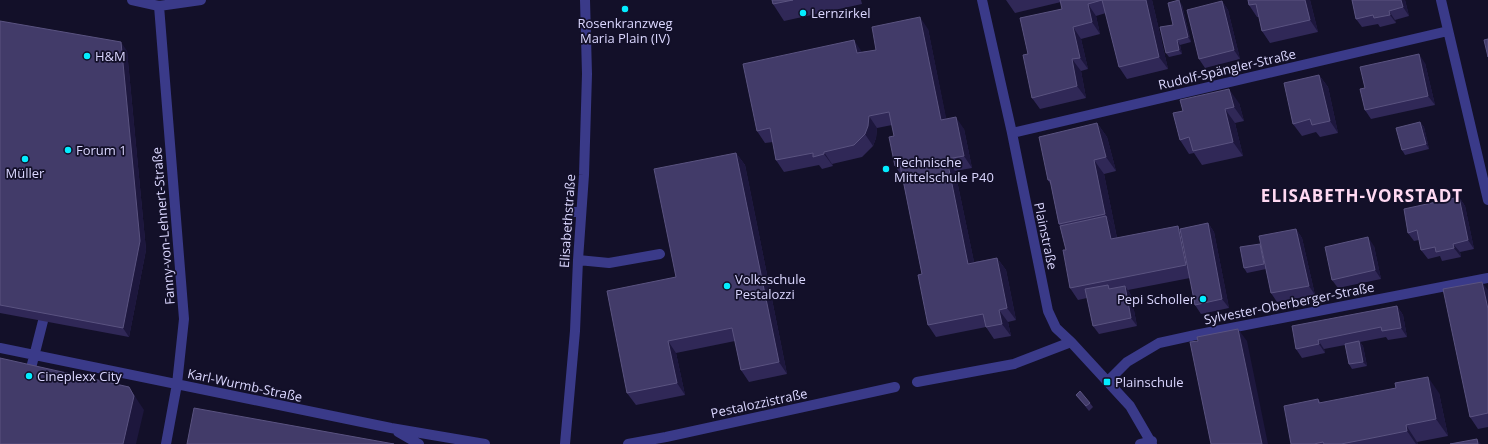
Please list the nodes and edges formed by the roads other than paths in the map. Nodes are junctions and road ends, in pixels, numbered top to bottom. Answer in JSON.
{"nodes":[{"id":1,"x":132,"y":0,"type":"edge"},
{"id":2,"x":200,"y":0,"type":"edge"},
{"id":3,"x":585,"y":0,"type":"edge"},
{"id":4,"x":982,"y":0,"type":"edge"},
{"id":5,"x":1441,"y":0,"type":"edge"},
{"id":6,"x":159,"y":6,"type":"junction"},
{"id":7,"x":1448,"y":32,"type":"junction"},
{"id":8,"x":1012,"y":133,"type":"junction"},
{"id":9,"x":1488,"y":200,"type":"edge"},
{"id":10,"x":660,"y":254,"type":"dead end"},
{"id":11,"x":578,"y":260,"type":"junction"},
{"id":12,"x":1488,"y":278,"type":"edge"},
{"id":13,"x":43,"y":321,"type":"edge"},
{"id":14,"x":1071,"y":342,"type":"junction"},
{"id":15,"x":0,"y":348,"type":"edge"},
{"id":16,"x":35,"y":355,"type":"junction"},
{"id":17,"x":29,"y":376,"type":"edge"},
{"id":18,"x":917,"y":382,"type":"dead end"},
{"id":19,"x":1106,"y":382,"type":"junction"},
{"id":20,"x":177,"y":384,"type":"junction"},
{"id":21,"x":895,"y":387,"type":"dead end"},
{"id":22,"x":391,"y":428,"type":"junction"},
{"id":23,"x":1152,"y":442,"type":"edge"},
{"id":24,"x":166,"y":444,"type":"edge"},
{"id":25,"x":419,"y":444,"type":"edge"},
{"id":26,"x":485,"y":444,"type":"edge"},
{"id":27,"x":565,"y":444,"type":"edge"},
{"id":28,"x":628,"y":444,"type":"edge"},
{"id":29,"x":1140,"y":444,"type":"edge"}],
"edges":[{"from":1,"to":6,"type":"street"},
{"from":2,"to":6,"type":"street"},
{"from":3,"to":11,"type":"street","name":"Elisabethstraße"},
{"from":4,"to":8,"type":"street","name":"Plainstraße"},
{"from":5,"to":7,"type":"street"},
{"from":6,"to":20,"type":"street","name":"Fanny-von-Lehnert-Straße"},
{"from":7,"to":8,"type":"street","name":"Rudolf-Spängler-Straße"},
{"from":7,"to":9,"type":"street"},
{"from":8,"to":14,"type":"street","name":"Plainstraße"},
{"from":10,"to":11,"type":"street"},
{"from":11,"to":27,"type":"street","name":"Elisabethstraße"},
{"from":12,"to":19,"type":"street","name":"Sylvester-Oberberger-Straße"},
{"from":13,"to":16,"type":"street"},
{"from":14,"to":18,"type":"street"},
{"from":14,"to":19,"type":"street","name":"Plainstraße"},
{"from":15,"to":16,"type":"street","name":"Karl-Wurmb-Straße"},
{"from":16,"to":17,"type":"street"},
{"from":16,"to":20,"type":"street","name":"Karl-Wurmb-Straße"},
{"from":19,"to":23,"type":"street","name":"Plainstraße"},
{"from":20,"to":22,"type":"street","name":"Karl-Wurmb-Straße"},
{"from":20,"to":24,"type":"street","name":"Fanny-von-Lehnert-Straße"},
{"from":21,"to":28,"type":"street","name":"Pestalozzistraße"},
{"from":22,"to":25,"type":"street"},
{"from":22,"to":26,"type":"street","name":"Karl-Wurmb-Straße"},
{"from":23,"to":29,"type":"street"}]}
